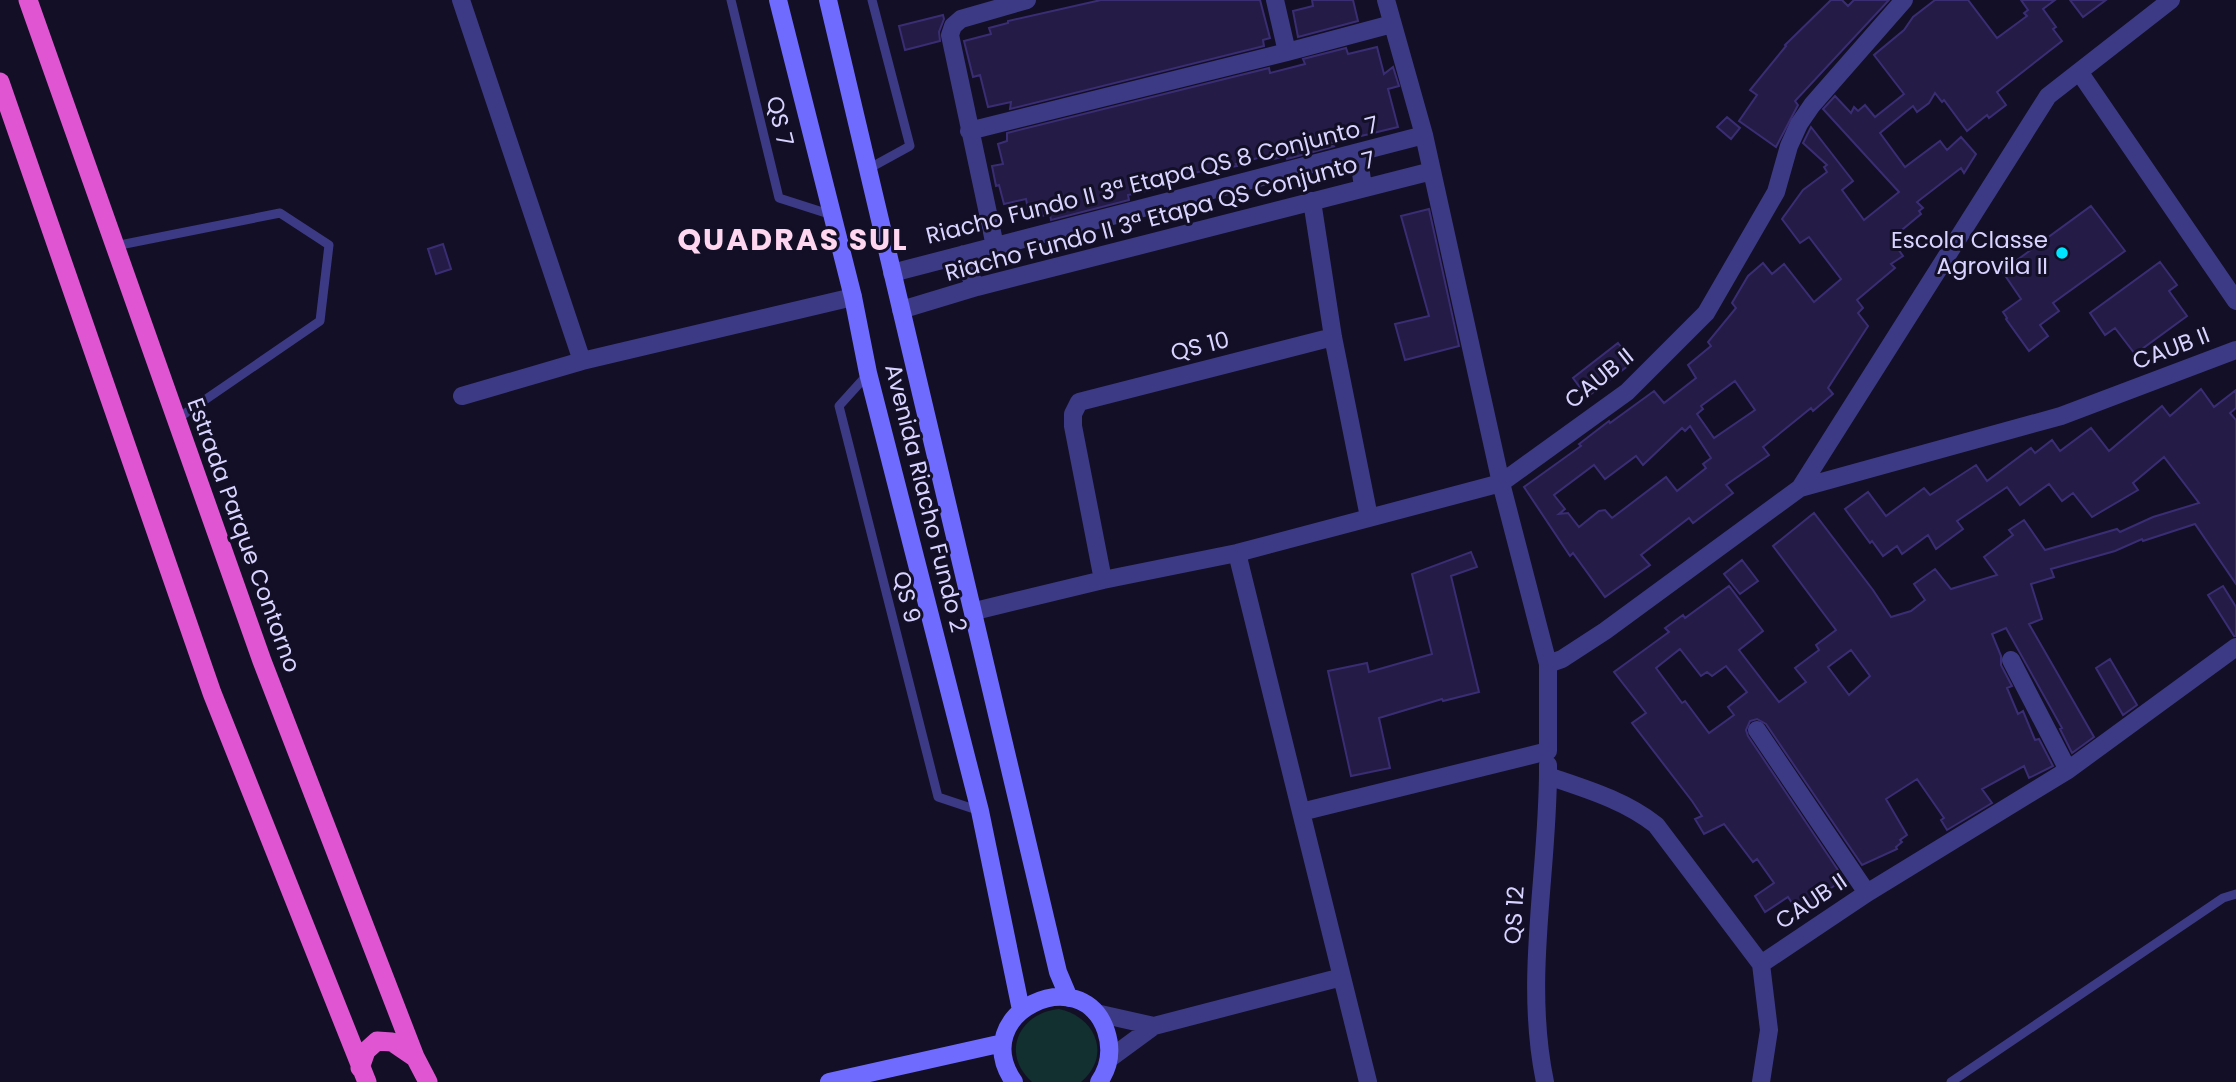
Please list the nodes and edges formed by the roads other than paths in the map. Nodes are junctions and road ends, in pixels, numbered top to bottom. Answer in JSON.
{"nodes":[{"id":1,"x":28,"y":0,"type":"edge"},
{"id":2,"x":461,"y":0,"type":"edge"},
{"id":3,"x":731,"y":0,"type":"edge"},
{"id":4,"x":778,"y":0,"type":"edge"},
{"id":5,"x":828,"y":0,"type":"edge"},
{"id":6,"x":872,"y":0,"type":"edge"},
{"id":7,"x":1027,"y":0,"type":"edge"},
{"id":8,"x":1275,"y":0,"type":"edge"},
{"id":9,"x":1386,"y":0,"type":"edge"},
{"id":10,"x":1903,"y":0,"type":"edge"},
{"id":11,"x":2171,"y":0,"type":"edge"},
{"id":12,"x":1392,"y":24,"type":"junction"},
{"id":13,"x":1287,"y":52,"type":"junction"},
{"id":14,"x":2080,"y":73,"type":"junction"},
{"id":15,"x":0,"y":82,"type":"edge"},
{"id":16,"x":969,"y":131,"type":"junction"},
{"id":17,"x":1424,"y":135,"type":"junction"},
{"id":18,"x":1355,"y":153,"type":"junction"},
{"id":19,"x":868,"y":169,"type":"junction"},
{"id":20,"x":1432,"y":172,"type":"junction"},
{"id":21,"x":1363,"y":187,"type":"junction"},
{"id":22,"x":1312,"y":201,"type":"junction"},
{"id":23,"x":832,"y":215,"type":"junction"},
{"id":24,"x":116,"y":246,"type":"junction"},
{"id":25,"x":995,"y":246,"type":"junction"},
{"id":26,"x":964,"y":254,"type":"junction"},
{"id":27,"x":892,"y":273,"type":"junction"},
{"id":28,"x":977,"y":287,"type":"junction"},
{"id":29,"x":853,"y":297,"type":"junction"},
{"id":30,"x":2236,"y":301,"type":"edge"},
{"id":31,"x":901,"y":310,"type":"junction"},
{"id":32,"x":1333,"y":337,"type":"junction"},
{"id":33,"x":2236,"y":350,"type":"edge"},
{"id":34,"x":582,"y":361,"type":"junction"},
{"id":35,"x":868,"y":373,"type":"junction"},
{"id":36,"x":462,"y":396,"type":"dead end"},
{"id":37,"x":177,"y":419,"type":"junction"},
{"id":38,"x":1501,"y":483,"type":"junction"},
{"id":39,"x":1800,"y":488,"type":"junction"},
{"id":40,"x":1369,"y":517,"type":"junction"},
{"id":41,"x":1237,"y":553,"type":"junction"},
{"id":42,"x":1103,"y":580,"type":"junction"},
{"id":43,"x":975,"y":611,"type":"junction"},
{"id":44,"x":2236,"y":647,"type":"edge"},
{"id":45,"x":2011,"y":660,"type":"dead end"},
{"id":46,"x":1548,"y":664,"type":"junction"},
{"id":47,"x":1757,"y":730,"type":"dead end"},
{"id":48,"x":1548,"y":751,"type":"junction"},
{"id":49,"x":2068,"y":770,"type":"junction"},
{"id":50,"x":1548,"y":776,"type":"junction"},
{"id":51,"x":980,"y":811,"type":"junction"},
{"id":52,"x":1301,"y":813,"type":"junction"},
{"id":53,"x":1867,"y":893,"type":"junction"},
{"id":54,"x":2236,"y":894,"type":"edge"},
{"id":55,"x":1761,"y":964,"type":"junction"},
{"id":56,"x":1342,"y":976,"type":"junction"},
{"id":57,"x":1069,"y":998,"type":"junction"},
{"id":58,"x":1021,"y":1010,"type":"junction"},
{"id":59,"x":1096,"y":1013,"type":"junction"},
{"id":60,"x":1154,"y":1026,"type":"junction"},
{"id":61,"x":1003,"y":1043,"type":"junction"},
{"id":62,"x":415,"y":1057,"type":"junction"},
{"id":63,"x":1109,"y":1059,"type":"junction"},
{"id":64,"x":364,"y":1075,"type":"edge"},
{"id":65,"x":1010,"y":1081,"type":"edge"},
{"id":66,"x":428,"y":1082,"type":"edge"},
{"id":67,"x":829,"y":1082,"type":"edge"},
{"id":68,"x":1099,"y":1082,"type":"edge"},
{"id":69,"x":1368,"y":1082,"type":"edge"},
{"id":70,"x":1545,"y":1082,"type":"edge"},
{"id":71,"x":1761,"y":1082,"type":"edge"},
{"id":72,"x":1951,"y":1082,"type":"edge"}],
"edges":[{"from":1,"to":24,"type":"highway","name":"Estrada Parque Contorno"},
{"from":2,"to":34,"type":"street"},
{"from":3,"to":23,"type":"lane","name":"QS 7"},
{"from":4,"to":23,"type":"main road","name":"Avenida Riacho Fundo 2"},
{"from":5,"to":19,"type":"main road","name":"Avenida Riacho Fundo 2"},
{"from":6,"to":19,"type":"lane"},
{"from":7,"to":16,"type":"street"},
{"from":8,"to":13,"type":"street"},
{"from":9,"to":12,"type":"street"},
{"from":10,"to":38,"type":"street","name":"CAUB II"},
{"from":11,"to":14,"type":"street","name":"CAUB II"},
{"from":12,"to":13,"type":"street"},
{"from":12,"to":17,"type":"street"},
{"from":13,"to":16,"type":"street"},
{"from":14,"to":30,"type":"street"},
{"from":14,"to":39,"type":"street","name":"CAUB II"},
{"from":15,"to":64,"type":"highway"},
{"from":16,"to":25,"type":"street"},
{"from":17,"to":18,"type":"street","name":"Riacho Fundo II 3ª Etapa QS 8 Conjunto 7"},
{"from":17,"to":20,"type":"street"},
{"from":18,"to":21,"type":"street"},
{"from":18,"to":25,"type":"street","name":"Riacho Fundo II 3ª Etapa QS 8 Conjunto 7"},
{"from":19,"to":27,"type":"main road","name":"Avenida Riacho Fundo 2"},
{"from":20,"to":21,"type":"street","name":"Riacho Fundo II 3ª Etapa QS Conjunto 7"},
{"from":20,"to":38,"type":"street"},
{"from":21,"to":22,"type":"street","name":"Riacho Fundo II 3ª Etapa QS Conjunto 7"},
{"from":22,"to":28,"type":"street","name":"Riacho Fundo II 3ª Etapa QS Conjunto 7"},
{"from":22,"to":32,"type":"street"},
{"from":23,"to":29,"type":"main road","name":"Avenida Riacho Fundo 2"},
{"from":24,"to":37,"type":"highway","name":"Estrada Parque Contorno"},
{"from":24,"to":37,"type":"lane"},
{"from":25,"to":26,"type":"street","name":"Riacho Fundo II 3ª Etapa QS 8 Conjunto 7"},
{"from":26,"to":27,"type":"street","name":"Riacho Fundo II 3ª Etapa QS 8 Conjunto 7"},
{"from":26,"to":28,"type":"street"},
{"from":27,"to":31,"type":"main road","name":"Avenida Riacho Fundo 2"},
{"from":28,"to":31,"type":"street","name":"Riacho Fundo II 3ª Etapa QS Conjunto 7"},
{"from":29,"to":34,"type":"street"},
{"from":29,"to":35,"type":"main road","name":"Avenida Riacho Fundo 2"},
{"from":31,"to":43,"type":"main road","name":"Avenida Riacho Fundo 2"},
{"from":32,"to":40,"type":"street"},
{"from":32,"to":42,"type":"street","name":"QS 10"},
{"from":33,"to":39,"type":"street","name":"CAUB II"},
{"from":34,"to":36,"type":"street"},
{"from":35,"to":51,"type":"main road","name":"Avenida Riacho Fundo 2"},
{"from":35,"to":51,"type":"lane","name":"QS 9"},
{"from":37,"to":62,"type":"highway","name":"Estrada Parque Contorno"},
{"from":38,"to":40,"type":"street"},
{"from":38,"to":46,"type":"street","name":"QS 12"},
{"from":39,"to":46,"type":"street","name":"CAUB II"},
{"from":40,"to":41,"type":"street"},
{"from":41,"to":42,"type":"street"},
{"from":41,"to":52,"type":"street"},
{"from":42,"to":43,"type":"street"},
{"from":43,"to":57,"type":"main road","name":"Avenida Riacho Fundo 2"},
{"from":44,"to":49,"type":"street","name":"CAUB II"},
{"from":45,"to":49,"type":"street"},
{"from":46,"to":48,"type":"street","name":"QS 12"},
{"from":47,"to":53,"type":"street"},
{"from":48,"to":50,"type":"street","name":"QS 12"},
{"from":48,"to":52,"type":"street"},
{"from":49,"to":53,"type":"street","name":"CAUB II"},
{"from":50,"to":55,"type":"street"},
{"from":50,"to":70,"type":"street","name":"QS 12"},
{"from":51,"to":58,"type":"main road","name":"Avenida Riacho Fundo 2"},
{"from":52,"to":56,"type":"street"},
{"from":53,"to":55,"type":"street","name":"CAUB II"},
{"from":54,"to":72,"type":"lane"},
{"from":55,"to":71,"type":"street"},
{"from":56,"to":60,"type":"street"},
{"from":56,"to":69,"type":"street"},
{"from":57,"to":58,"type":"main road"},
{"from":57,"to":59,"type":"main road"},
{"from":58,"to":61,"type":"main road"},
{"from":59,"to":60,"type":"street"},
{"from":59,"to":63,"type":"main road"},
{"from":60,"to":63,"type":"street"},
{"from":61,"to":65,"type":"main road"},
{"from":61,"to":67,"type":"main road"},
{"from":62,"to":64,"type":"highway"},
{"from":62,"to":66,"type":"highway","name":"Estrada Parque Contorno"},
{"from":63,"to":68,"type":"main road"}]}
